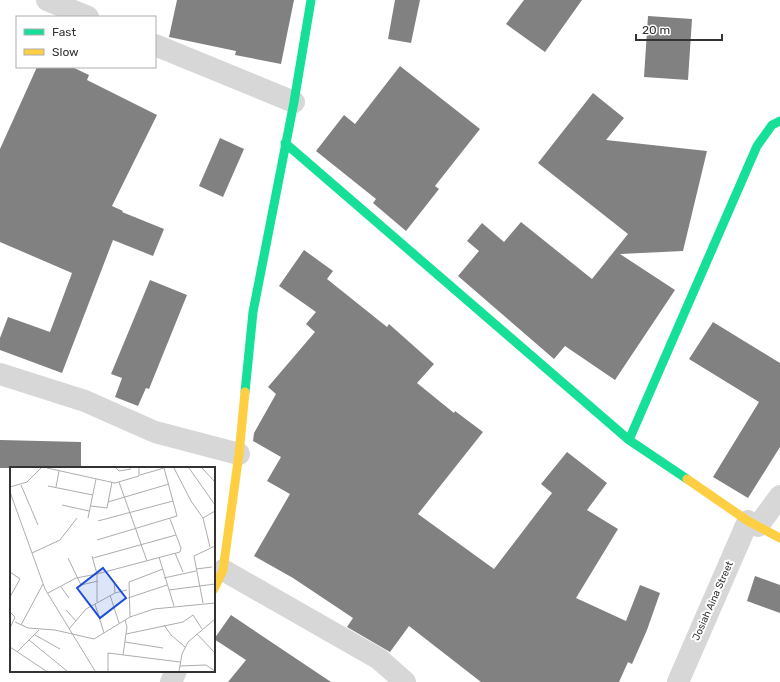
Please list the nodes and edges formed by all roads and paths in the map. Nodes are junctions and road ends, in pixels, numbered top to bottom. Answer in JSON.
{"nodes":[{"id":1,"x":47,"y":0,"type":"edge"},
{"id":2,"x":311,"y":0,"type":"edge"},
{"id":3,"x":86,"y":16,"type":"edge"},
{"id":4,"x":156,"y":45,"type":"edge"},
{"id":5,"x":294,"y":102,"type":"junction"},
{"id":6,"x":780,"y":121,"type":"edge"},
{"id":7,"x":285,"y":143,"type":"junction"},
{"id":8,"x":0,"y":374,"type":"edge"},
{"id":9,"x":629,"y":440,"type":"junction"},
{"id":10,"x":239,"y":454,"type":"junction"},
{"id":11,"x":780,"y":496,"type":"edge"},
{"id":12,"x":753,"y":523,"type":"junction"},
{"id":13,"x":780,"y":538,"type":"edge"},
{"id":14,"x":218,"y":580,"type":"edge"},
{"id":15,"x":176,"y":672,"type":"edge"},
{"id":16,"x":171,"y":682,"type":"edge"},
{"id":17,"x":405,"y":682,"type":"edge"},
{"id":18,"x":678,"y":682,"type":"edge"}],
"edges":[{"from":1,"to":3,"type":"street"},
{"from":2,"to":5,"type":"street"},
{"from":4,"to":5,"type":"street"},
{"from":5,"to":7,"type":"street"},
{"from":6,"to":9,"type":"street"},
{"from":7,"to":9,"type":"street"},
{"from":7,"to":10,"type":"street"},
{"from":8,"to":10,"type":"street"},
{"from":9,"to":12,"type":"street"},
{"from":10,"to":14,"type":"street"},
{"from":11,"to":12,"type":"street","name":"Josiah Aina Street"},
{"from":12,"to":13,"type":"street"},
{"from":12,"to":18,"type":"street","name":"Josiah Aina Street"},
{"from":14,"to":17,"type":"street"},
{"from":15,"to":16,"type":"street"}]}
